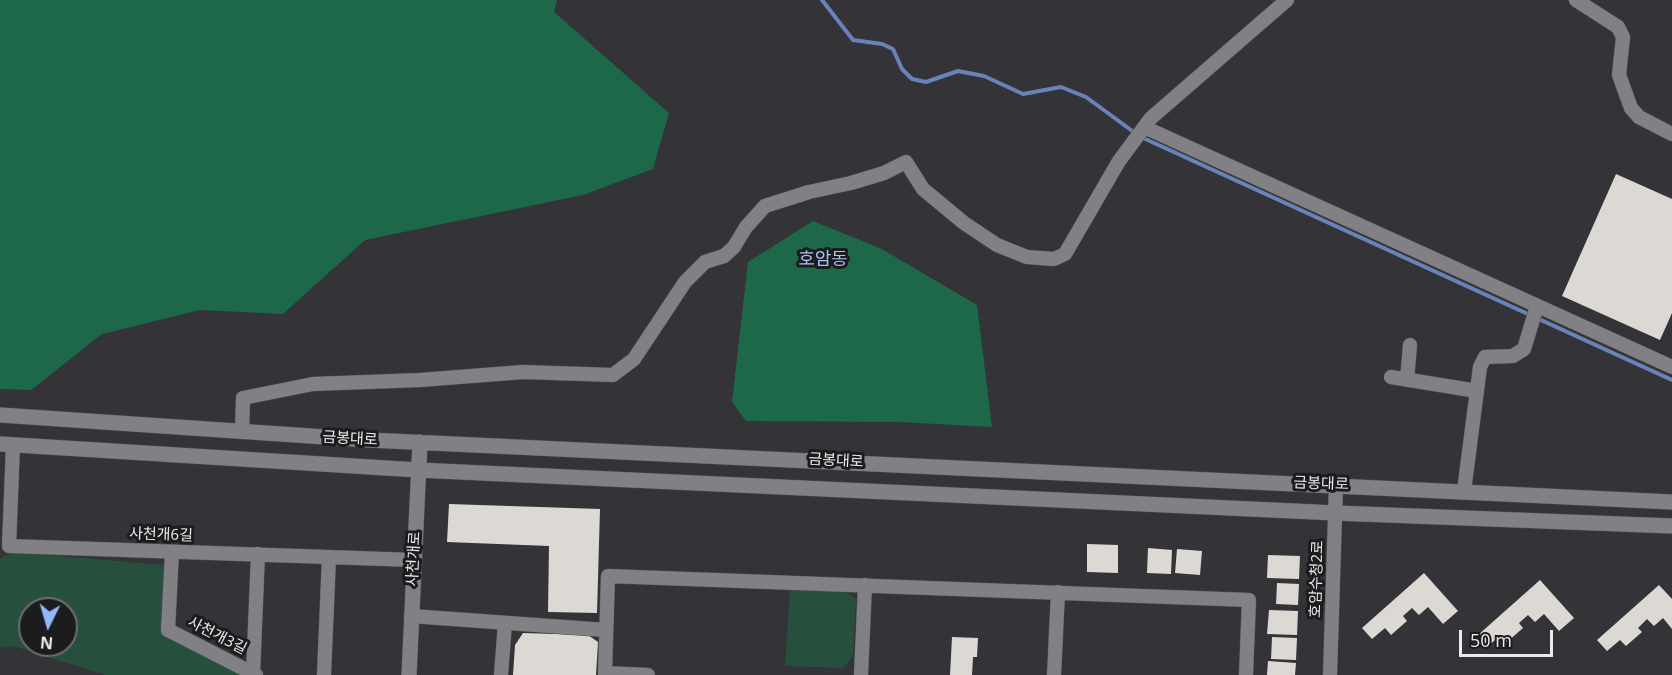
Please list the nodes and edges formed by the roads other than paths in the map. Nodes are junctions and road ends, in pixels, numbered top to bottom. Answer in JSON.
{"nodes":[{"id":1,"x":1287,"y":0,"type":"edge"},
{"id":2,"x":1576,"y":0,"type":"edge"},
{"id":3,"x":1144,"y":127,"type":"junction"},
{"id":4,"x":1672,"y":134,"type":"edge"},
{"id":5,"x":1537,"y":306,"type":"junction"},
{"id":6,"x":1410,"y":345,"type":"dead end"},
{"id":7,"x":1672,"y":367,"type":"edge"},
{"id":8,"x":1391,"y":377,"type":"dead end"},
{"id":9,"x":1407,"y":380,"type":"junction"},
{"id":10,"x":1477,"y":390,"type":"junction"},
{"id":11,"x":0,"y":415,"type":"edge"},
{"id":12,"x":242,"y":432,"type":"junction"},
{"id":13,"x":420,"y":442,"type":"junction"},
{"id":14,"x":6,"y":445,"type":"edge"},
{"id":15,"x":418,"y":470,"type":"junction"},
{"id":16,"x":1336,"y":484,"type":"junction"},
{"id":17,"x":1464,"y":491,"type":"junction"},
{"id":18,"x":1672,"y":502,"type":"edge"},
{"id":19,"x":1335,"y":513,"type":"junction"},
{"id":20,"x":1672,"y":526,"type":"edge"},
{"id":21,"x":172,"y":552,"type":"junction"},
{"id":22,"x":258,"y":554,"type":"junction"},
{"id":23,"x":329,"y":557,"type":"junction"},
{"id":24,"x":414,"y":560,"type":"junction"},
{"id":25,"x":865,"y":585,"type":"junction"},
{"id":26,"x":1058,"y":592,"type":"junction"},
{"id":27,"x":411,"y":616,"type":"junction"},
{"id":28,"x":506,"y":623,"type":"junction"},
{"id":29,"x":606,"y":630,"type":"junction"},
{"id":30,"x":254,"y":674,"type":"edge"},
{"id":31,"x":605,"y":674,"type":"edge"},
{"id":32,"x":324,"y":675,"type":"edge"},
{"id":33,"x":408,"y":675,"type":"edge"},
{"id":34,"x":501,"y":675,"type":"edge"},
{"id":35,"x":648,"y":675,"type":"edge"},
{"id":36,"x":861,"y":675,"type":"edge"},
{"id":37,"x":1054,"y":675,"type":"edge"},
{"id":38,"x":1246,"y":675,"type":"edge"},
{"id":39,"x":1330,"y":675,"type":"edge"}],
"edges":[{"from":1,"to":3,"type":"street"},
{"from":2,"to":4,"type":"street"},
{"from":3,"to":5,"type":"street"},
{"from":3,"to":12,"type":"street"},
{"from":5,"to":7,"type":"street"},
{"from":5,"to":10,"type":"street"},
{"from":6,"to":9,"type":"street"},
{"from":8,"to":9,"type":"street"},
{"from":9,"to":10,"type":"street"},
{"from":10,"to":17,"type":"street"},
{"from":11,"to":12,"type":"street","name":"금봉대로"},
{"from":12,"to":13,"type":"street","name":"금봉대로"},
{"from":13,"to":15,"type":"street","name":"사천개로"},
{"from":13,"to":16,"type":"street","name":"금봉대로"},
{"from":14,"to":15,"type":"street","name":"금봉대로"},
{"from":14,"to":21,"type":"street","name":"사천개6길"},
{"from":15,"to":19,"type":"street","name":"금봉대로"},
{"from":15,"to":24,"type":"street","name":"사천개로"},
{"from":16,"to":17,"type":"street","name":"금봉대로"},
{"from":16,"to":19,"type":"street","name":"호암수청2로"},
{"from":17,"to":18,"type":"street","name":"금봉대로"},
{"from":19,"to":20,"type":"street","name":"금봉대로"},
{"from":19,"to":39,"type":"street","name":"호암수청2로"},
{"from":21,"to":22,"type":"street","name":"사천개6길"},
{"from":21,"to":30,"type":"street","name":"사천개3길"},
{"from":22,"to":23,"type":"street","name":"사천개6길"},
{"from":22,"to":30,"type":"street"},
{"from":23,"to":24,"type":"street","name":"사천개6길"},
{"from":23,"to":32,"type":"street"},
{"from":24,"to":27,"type":"street","name":"사천개로"},
{"from":25,"to":26,"type":"street"},
{"from":25,"to":29,"type":"street"},
{"from":25,"to":36,"type":"street"},
{"from":26,"to":37,"type":"street"},
{"from":26,"to":38,"type":"street"},
{"from":27,"to":28,"type":"street"},
{"from":27,"to":33,"type":"street","name":"사천개로"},
{"from":28,"to":29,"type":"street"},
{"from":28,"to":34,"type":"street"},
{"from":29,"to":31,"type":"street"},
{"from":31,"to":35,"type":"street"}]}
